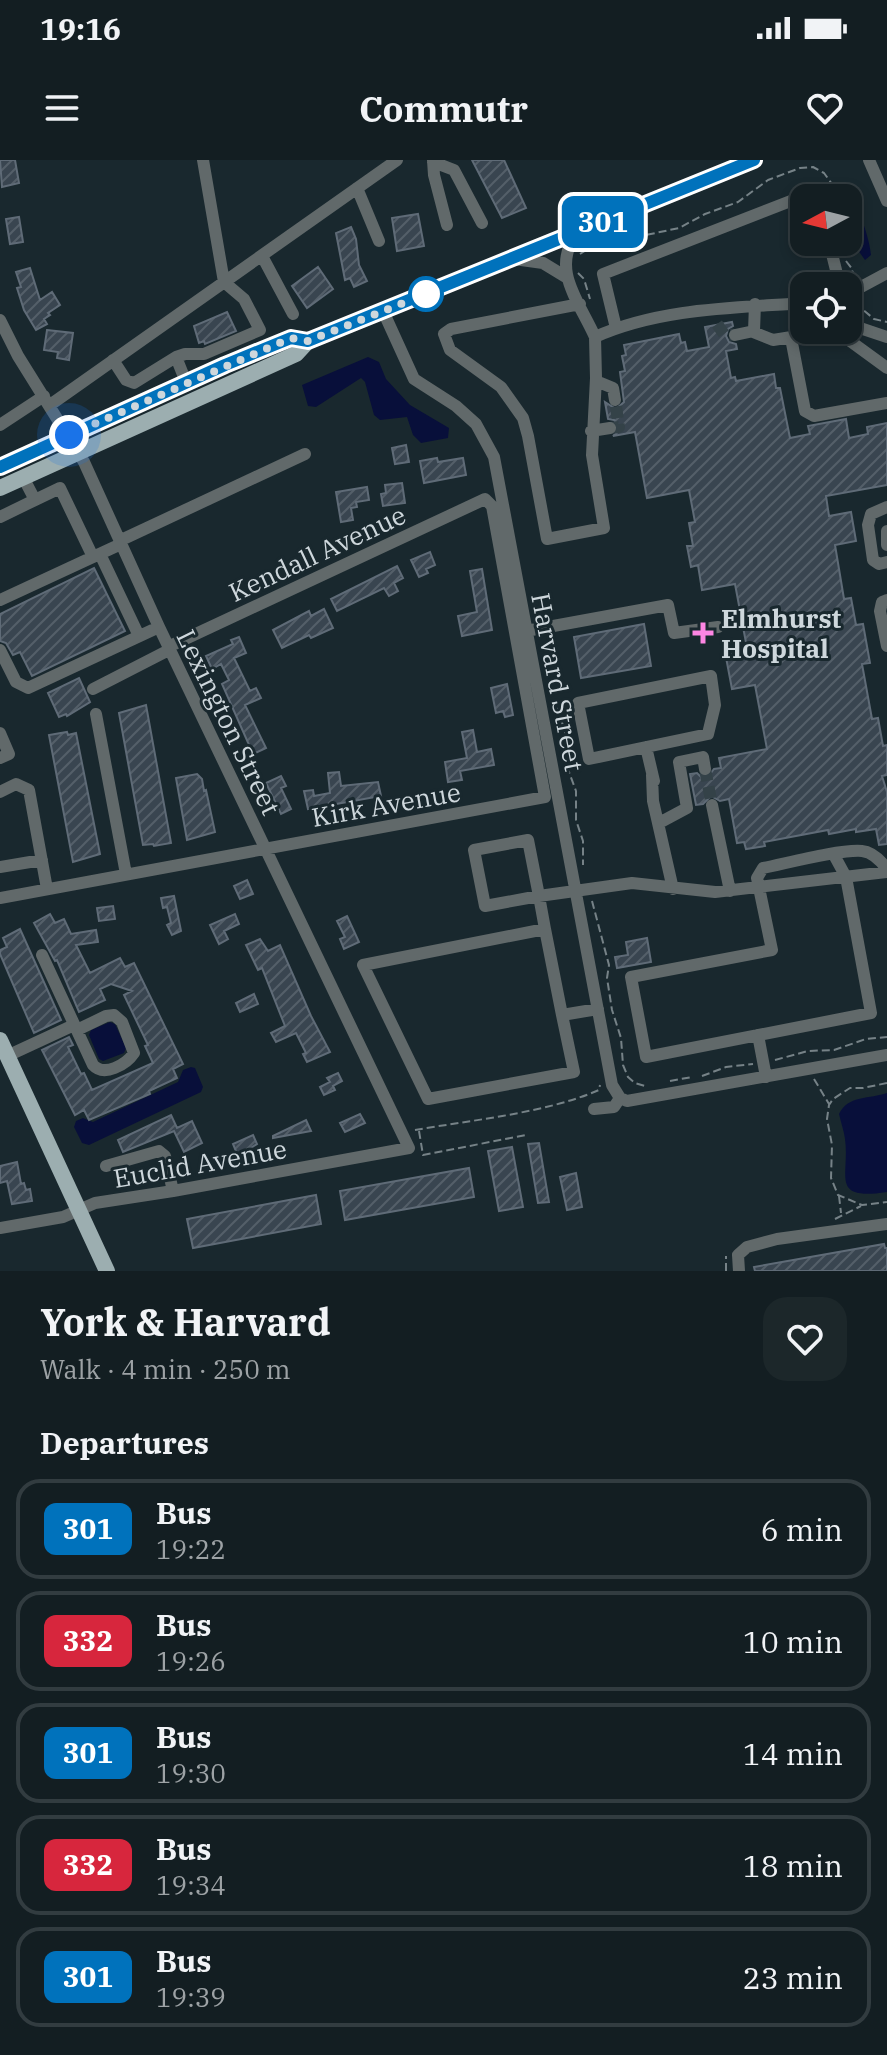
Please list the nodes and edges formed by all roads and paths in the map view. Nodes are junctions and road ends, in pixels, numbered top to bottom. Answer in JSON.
{"nodes":[{"id":1,"x":203,"y":160,"type":"edge"},
{"id":2,"x":397,"y":160,"type":"edge"},
{"id":3,"x":754,"y":160,"type":"edge"},
{"id":4,"x":869,"y":160,"type":"edge"},
{"id":5,"x":433,"y":161,"type":"edge"},
{"id":6,"x":832,"y":184,"type":"edge"},
{"id":7,"x":357,"y":188,"type":"junction"},
{"id":8,"x":790,"y":201,"type":"edge"},
{"id":9,"x":887,"y":201,"type":"edge"},
{"id":10,"x":482,"y":223,"type":"dead end"},
{"id":11,"x":447,"y":225,"type":"dead end"},
{"id":12,"x":577,"y":233,"type":"junction"},
{"id":13,"x":379,"y":241,"type":"dead end"},
{"id":14,"x":262,"y":256,"type":"junction"},
{"id":15,"x":575,"y":258,"type":"dead end"},
{"id":16,"x":513,"y":259,"type":"junction"},
{"id":17,"x":571,"y":273,"type":"junction"},
{"id":18,"x":887,"y":273,"type":"edge"},
{"id":19,"x":224,"y":282,"type":"junction"},
{"id":20,"x":862,"y":293,"type":"edge"},
{"id":21,"x":585,"y":303,"type":"junction"},
{"id":22,"x":790,"y":303,"type":"edge"},
{"id":23,"x":755,"y":304,"type":"junction"},
{"id":24,"x":862,"y":308,"type":"edge"},
{"id":25,"x":716,"y":309,"type":"junction"},
{"id":26,"x":383,"y":311,"type":"junction"},
{"id":27,"x":293,"y":314,"type":"dead end"},
{"id":28,"x":0,"y":320,"type":"edge"},
{"id":29,"x":887,"y":322,"type":"edge"},
{"id":30,"x":717,"y":324,"type":"dead end"},
{"id":31,"x":616,"y":328,"type":"junction"},
{"id":32,"x":862,"y":329,"type":"edge"},
{"id":33,"x":753,"y":332,"type":"junction"},
{"id":34,"x":735,"y":335,"type":"tunnel mouth"},
{"id":35,"x":595,"y":337,"type":"junction"},
{"id":36,"x":887,"y":337,"type":"edge"},
{"id":37,"x":790,"y":338,"type":"edge"},
{"id":38,"x":308,"y":341,"type":"junction"},
{"id":39,"x":792,"y":344,"type":"edge"},
{"id":40,"x":854,"y":344,"type":"edge"},
{"id":41,"x":176,"y":357,"type":"junction"},
{"id":42,"x":113,"y":360,"type":"junction"},
{"id":43,"x":887,"y":368,"type":"edge"},
{"id":44,"x":596,"y":381,"type":"junction"},
{"id":45,"x":186,"y":382,"type":"junction"},
{"id":46,"x":47,"y":400,"type":"junction"},
{"id":47,"x":615,"y":400,"type":"dead end"},
{"id":48,"x":887,"y":403,"type":"edge"},
{"id":49,"x":0,"y":425,"type":"edge"},
{"id":50,"x":610,"y":428,"type":"dead end"},
{"id":51,"x":591,"y":431,"type":"junction"},
{"id":52,"x":69,"y":435,"type":"junction"},
{"id":53,"x":77,"y":451,"type":"junction"},
{"id":54,"x":305,"y":454,"type":"dead end"},
{"id":55,"x":0,"y":467,"type":"edge"},
{"id":56,"x":23,"y":477,"type":"junction"},
{"id":57,"x":0,"y":488,"type":"edge"},
{"id":58,"x":485,"y":499,"type":"joint"},
{"id":59,"x":35,"y":500,"type":"junction"},
{"id":60,"x":887,"y":507,"type":"edge"},
{"id":61,"x":0,"y":517,"type":"edge"},
{"id":62,"x":887,"y":531,"type":"edge"},
{"id":63,"x":120,"y":542,"type":"junction"},
{"id":64,"x":887,"y":545,"type":"edge"},
{"id":65,"x":97,"y":555,"type":"junction"},
{"id":66,"x":887,"y":562,"type":"edge"},
{"id":67,"x":0,"y":600,"type":"edge"},
{"id":68,"x":887,"y":600,"type":"edge"},
{"id":69,"x":159,"y":627,"type":"junction"},
{"id":70,"x":718,"y":627,"type":"dead end"},
{"id":71,"x":526,"y":631,"type":"junction"},
{"id":72,"x":139,"y":636,"type":"junction"},
{"id":73,"x":887,"y":646,"type":"edge"},
{"id":74,"x":169,"y":648,"type":"junction"},
{"id":75,"x":0,"y":650,"type":"edge"},
{"id":76,"x":93,"y":689,"type":"dead end"},
{"id":77,"x":96,"y":714,"type":"dead end"},
{"id":78,"x":0,"y":733,"type":"edge"},
{"id":79,"x":646,"y":747,"type":"junction"},
{"id":80,"x":0,"y":758,"type":"edge"},
{"id":81,"x":705,"y":769,"type":"dead end"},
{"id":82,"x":1,"y":792,"type":"edge"},
{"id":83,"x":545,"y":797,"type":"joint"},
{"id":84,"x":687,"y":808,"type":"junction"},
{"id":85,"x":659,"y":823,"type":"junction"},
{"id":86,"x":265,"y":849,"type":"junction"},
{"id":87,"x":834,"y":855,"type":"junction"},
{"id":88,"x":42,"y":860,"type":"junction"},
{"id":89,"x":0,"y":867,"type":"edge"},
{"id":90,"x":887,"y":870,"type":"edge"},
{"id":91,"x":126,"y":874,"type":"junction"},
{"id":92,"x":846,"y":877,"type":"junction"},
{"id":93,"x":760,"y":888,"type":"junction"},
{"id":94,"x":47,"y":889,"type":"junction"},
{"id":95,"x":576,"y":889,"type":"junction"},
{"id":96,"x":673,"y":889,"type":"junction"},
{"id":97,"x":730,"y":891,"type":"junction"},
{"id":98,"x":539,"y":896,"type":"junction"},
{"id":99,"x":0,"y":898,"type":"edge"},
{"id":100,"x":545,"y":929,"type":"junction"},
{"id":101,"x":42,"y":955,"type":"dead end"},
{"id":102,"x":598,"y":1009,"type":"junction"},
{"id":103,"x":562,"y":1015,"type":"junction"},
{"id":104,"x":76,"y":1028,"type":"junction"},
{"id":105,"x":758,"y":1035,"type":"junction"},
{"id":106,"x":4,"y":1055,"type":"edge"},
{"id":107,"x":887,"y":1055,"type":"edge"},
{"id":108,"x":808,"y":1069,"type":"junction"},
{"id":109,"x":766,"y":1077,"type":"junction"},
{"id":110,"x":600,"y":1082,"type":"dead end"},
{"id":111,"x":887,"y":1083,"type":"edge"},
{"id":112,"x":620,"y":1098,"type":"junction"},
{"id":113,"x":829,"y":1105,"type":"junction"},
{"id":114,"x":594,"y":1109,"type":"dead end"},
{"id":115,"x":418,"y":1130,"type":"junction"},
{"id":116,"x":402,"y":1132,"type":"junction"},
{"id":117,"x":526,"y":1135,"type":"dead end"},
{"id":118,"x":409,"y":1148,"type":"joint"},
{"id":119,"x":106,"y":1166,"type":"dead end"},
{"id":120,"x":173,"y":1191,"type":"junction"},
{"id":121,"x":838,"y":1195,"type":"junction"},
{"id":122,"x":887,"y":1202,"type":"edge"},
{"id":123,"x":78,"y":1209,"type":"junction"},
{"id":124,"x":841,"y":1214,"type":"dead end"},
{"id":125,"x":887,"y":1224,"type":"edge"},
{"id":126,"x":0,"y":1228,"type":"edge"},
{"id":127,"x":107,"y":1271,"type":"edge"},
{"id":128,"x":739,"y":1271,"type":"edge"}],
"edges":[{"from":1,"to":19,"type":"street"},
{"from":2,"to":7,"type":"street"},
{"from":3,"to":12,"type":"main road"},
{"from":4,"to":9,"type":"street"},
{"from":5,"to":10,"type":"street"},
{"from":5,"to":11,"type":"street"},
{"from":6,"to":15,"type":"path"},
{"from":7,"to":13,"type":"street"},
{"from":7,"to":14,"type":"street"},
{"from":8,"to":31,"type":"street"},
{"from":12,"to":16,"type":"main road"},
{"from":12,"to":17,"type":"street"},
{"from":14,"to":19,"type":"street"},
{"from":14,"to":27,"type":"street"},
{"from":16,"to":17,"type":"street"},
{"from":16,"to":26,"type":"main road"},
{"from":17,"to":21,"type":"street"},
{"from":17,"to":21,"type":"path"},
{"from":18,"to":20,"type":"street"},
{"from":19,"to":41,"type":"street"},
{"from":19,"to":42,"type":"street"},
{"from":21,"to":35,"type":"street"},
{"from":21,"to":51,"type":"street"},
{"from":22,"to":23,"type":"street"},
{"from":23,"to":25,"type":"street"},
{"from":23,"to":33,"type":"street"},
{"from":24,"to":29,"type":"path"},
{"from":25,"to":30,"type":"street"},
{"from":25,"to":31,"type":"street"},
{"from":26,"to":38,"type":"main road"},
{"from":26,"to":71,"type":"street","name":"Harvard Street"},
{"from":28,"to":46,"type":"street","name":"Lexington Street"},
{"from":31,"to":35,"type":"street"},
{"from":32,"to":36,"type":"street"},
{"from":33,"to":34,"type":"street"},
{"from":33,"to":37,"type":"street"},
{"from":35,"to":44,"type":"street"},
{"from":38,"to":45,"type":"main road"},
{"from":38,"to":53,"type":"main road"},
{"from":39,"to":48,"type":"street"},
{"from":40,"to":43,"type":"street"},
{"from":41,"to":42,"type":"street"},
{"from":41,"to":45,"type":"street"},
{"from":42,"to":46,"type":"street"},
{"from":44,"to":47,"type":"street"},
{"from":44,"to":51,"type":"street"},
{"from":45,"to":52,"type":"main road"},
{"from":46,"to":49,"type":"street"},
{"from":46,"to":52,"type":"street","name":"Lexington Street"},
{"from":50,"to":51,"type":"street"},
{"from":52,"to":53,"type":"street","name":"Lexington Street"},
{"from":52,"to":55,"type":"main road"},
{"from":53,"to":56,"type":"main road"},
{"from":53,"to":63,"type":"street","name":"Lexington Street"},
{"from":54,"to":63,"type":"street"},
{"from":56,"to":57,"type":"main road"},
{"from":56,"to":59,"type":"street"},
{"from":58,"to":74,"type":"street","name":"Kendall Avenue"},
{"from":58,"to":83,"type":"street","name":"Harvard Street"},
{"from":59,"to":61,"type":"street"},
{"from":59,"to":65,"type":"street"},
{"from":60,"to":66,"type":"street"},
{"from":62,"to":64,"type":"street"},
{"from":63,"to":65,"type":"street"},
{"from":63,"to":69,"type":"street","name":"Lexington Street"},
{"from":65,"to":67,"type":"street"},
{"from":65,"to":72,"type":"street"},
{"from":68,"to":73,"type":"street"},
{"from":69,"to":72,"type":"street"},
{"from":69,"to":74,"type":"street","name":"Lexington Street"},
{"from":70,"to":71,"type":"street"},
{"from":71,"to":95,"type":"street","name":"Harvard Street"},
{"from":72,"to":75,"type":"street"},
{"from":74,"to":76,"type":"street","name":"Kendall Avenue"},
{"from":74,"to":86,"type":"street","name":"Lexington Street"},
{"from":77,"to":91,"type":"street"},
{"from":78,"to":80,"type":"street"},
{"from":79,"to":79,"type":"street"},
{"from":79,"to":85,"type":"street"},
{"from":81,"to":84,"type":"street"},
{"from":82,"to":88,"type":"street"},
{"from":83,"to":86,"type":"street","name":"Kirk Avenue"},
{"from":84,"to":85,"type":"street"},
{"from":84,"to":97,"type":"street"},
{"from":85,"to":96,"type":"street"},
{"from":86,"to":91,"type":"street","name":"Kirk Avenue"},
{"from":86,"to":116,"type":"street","name":"Lexington Street"},
{"from":87,"to":90,"type":"street"},
{"from":87,"to":92,"type":"street"},
{"from":87,"to":93,"type":"street"},
{"from":88,"to":89,"type":"street"},
{"from":88,"to":94,"type":"street"},
{"from":90,"to":92,"type":"street"},
{"from":91,"to":94,"type":"street","name":"Kirk Avenue"},
{"from":92,"to":93,"type":"street"},
{"from":92,"to":105,"type":"street"},
{"from":93,"to":97,"type":"street"},
{"from":93,"to":105,"type":"street"},
{"from":94,"to":99,"type":"street","name":"Kirk Avenue"},
{"from":95,"to":96,"type":"street"},
{"from":95,"to":98,"type":"street"},
{"from":95,"to":102,"type":"street","name":"Harvard Street"},
{"from":96,"to":97,"type":"street"},
{"from":98,"to":98,"type":"street"},
{"from":98,"to":100,"type":"street"},
{"from":100,"to":103,"type":"street"},
{"from":100,"to":103,"type":"street"},
{"from":101,"to":104,"type":"street"},
{"from":102,"to":103,"type":"street"},
{"from":102,"to":112,"type":"street","name":"Harvard Street"},
{"from":104,"to":104,"type":"street"},
{"from":104,"to":106,"type":"street"},
{"from":105,"to":109,"type":"street"},
{"from":106,"to":123,"type":"main road"},
{"from":107,"to":108,"type":"street"},
{"from":108,"to":109,"type":"street"},
{"from":108,"to":113,"type":"path"},
{"from":109,"to":112,"type":"street"},
{"from":110,"to":115,"type":"path"},
{"from":111,"to":113,"type":"path"},
{"from":112,"to":114,"type":"street"},
{"from":113,"to":121,"type":"path"},
{"from":115,"to":116,"type":"path"},
{"from":115,"to":117,"type":"path"},
{"from":116,"to":118,"type":"street","name":"Lexington Street"},
{"from":118,"to":120,"type":"street","name":"Euclid Avenue"},
{"from":119,"to":120,"type":"street"},
{"from":120,"to":123,"type":"street","name":"Euclid Avenue"},
{"from":121,"to":122,"type":"path"},
{"from":121,"to":124,"type":"path"},
{"from":123,"to":126,"type":"street","name":"Euclid Avenue"},
{"from":123,"to":127,"type":"main road"},
{"from":125,"to":128,"type":"street"}]}
